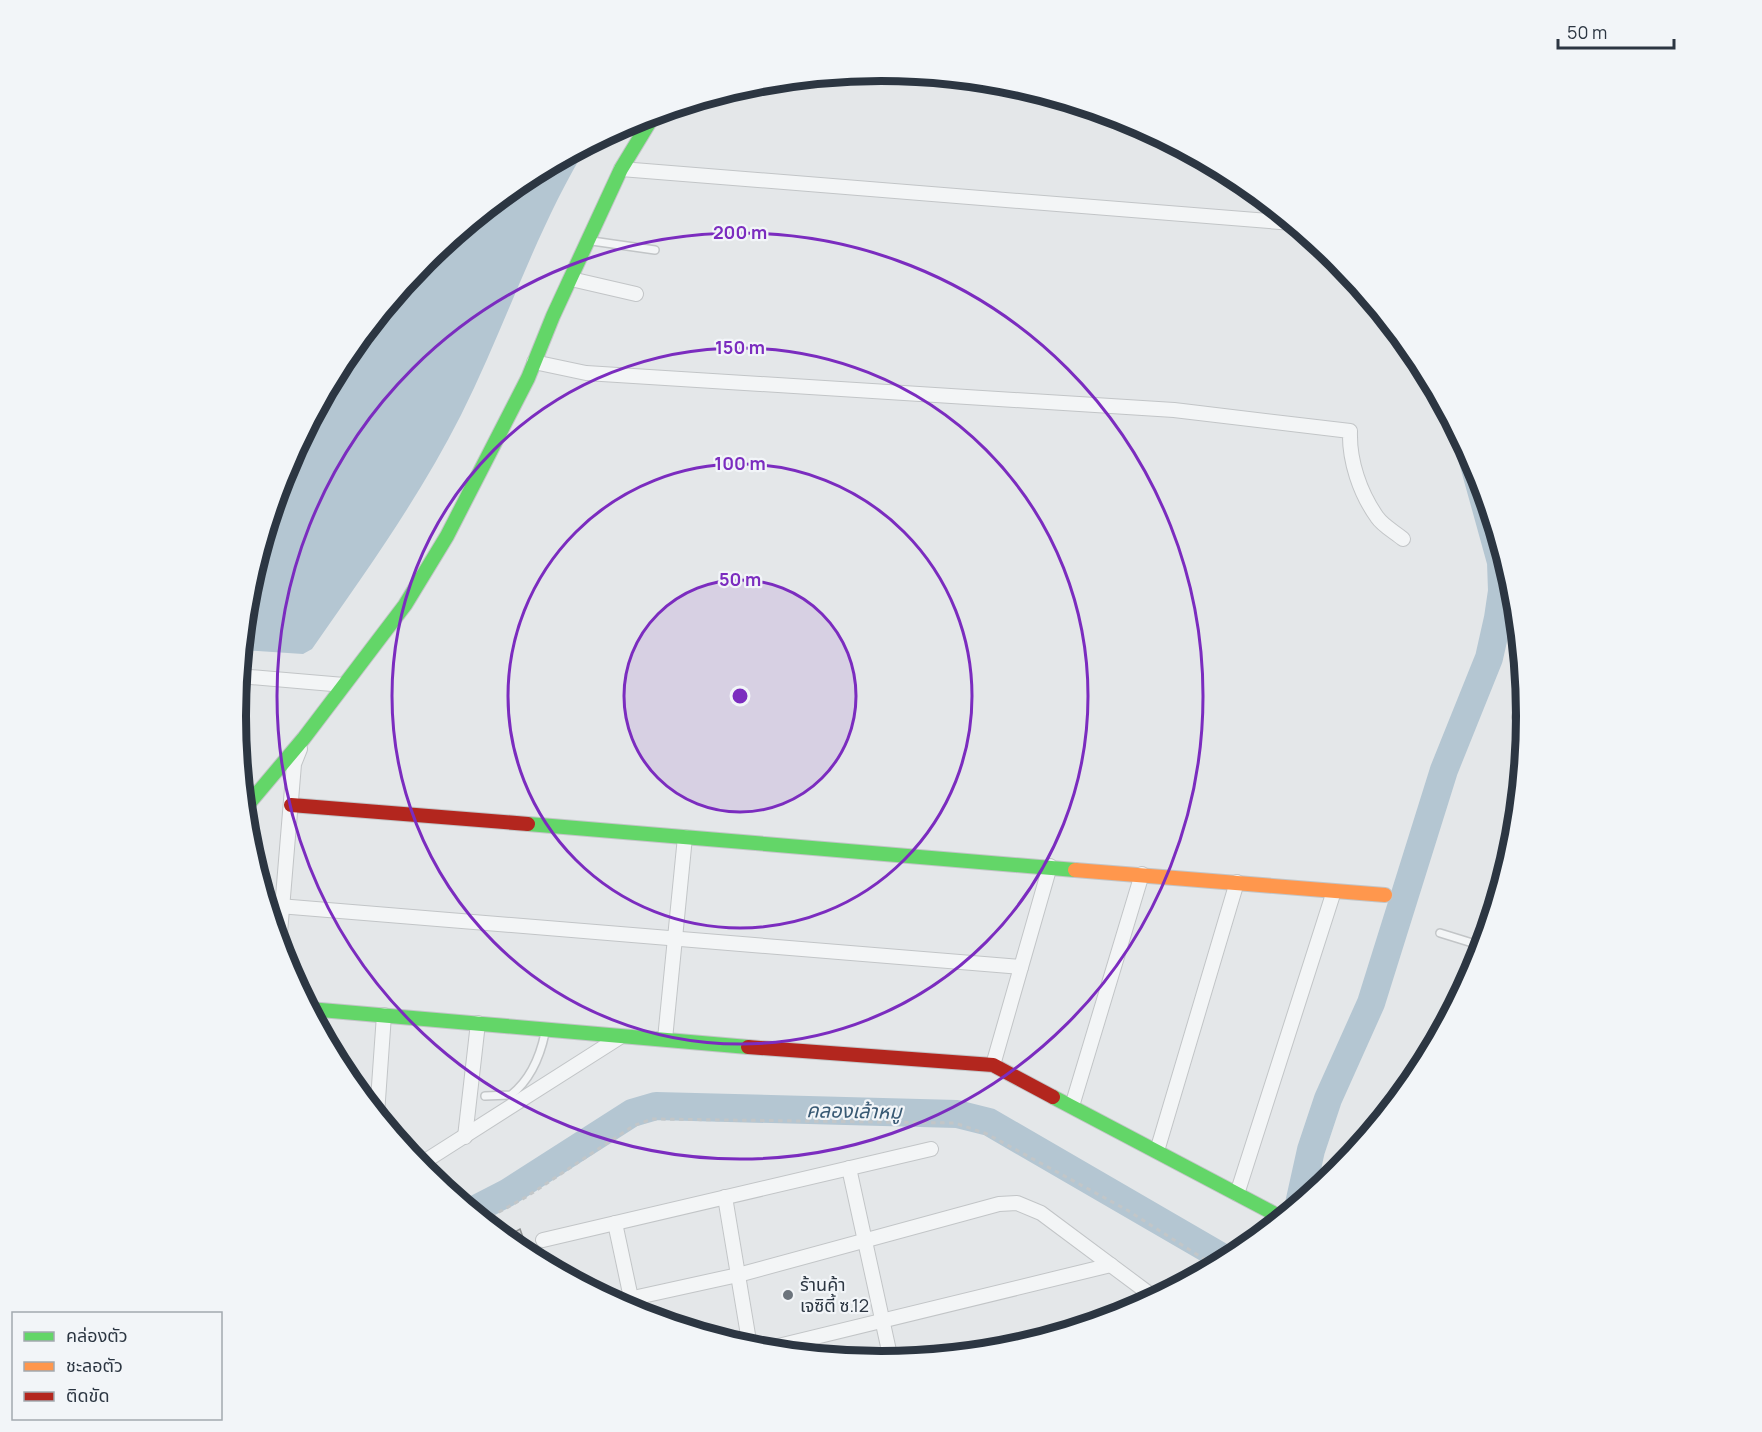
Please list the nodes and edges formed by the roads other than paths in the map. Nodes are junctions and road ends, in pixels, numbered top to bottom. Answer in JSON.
{"nodes":[{"id":1,"x":647,"y":126,"type":"edge"},
{"id":2,"x":621,"y":169,"type":"junction"},
{"id":3,"x":1280,"y":222,"type":"edge"},
{"id":4,"x":589,"y":240,"type":"junction"},
{"id":5,"x":655,"y":250,"type":"dead end"},
{"id":6,"x":571,"y":279,"type":"junction"},
{"id":7,"x":636,"y":294,"type":"dead end"},
{"id":8,"x":534,"y":362,"type":"junction"},
{"id":9,"x":1403,"y":539,"type":"dead end"},
{"id":10,"x":247,"y":677,"type":"edge"},
{"id":11,"x":344,"y":685,"type":"junction"},
{"id":12,"x":304,"y":738,"type":"junction"},
{"id":13,"x":251,"y":801,"type":"edge"},
{"id":14,"x":291,"y":805,"type":"junction"},
{"id":15,"x":685,"y":837,"type":"junction"},
{"id":16,"x":1050,"y":866,"type":"junction"},
{"id":17,"x":1142,"y":874,"type":"junction"},
{"id":18,"x":1237,"y":882,"type":"junction"},
{"id":19,"x":1334,"y":891,"type":"junction"},
{"id":20,"x":1385,"y":895,"type":"dead end"},
{"id":21,"x":276,"y":906,"type":"edge"},
{"id":22,"x":282,"y":906,"type":"junction"},
{"id":23,"x":281,"y":922,"type":"edge"},
{"id":24,"x":1440,"y":933,"type":"dead end"},
{"id":25,"x":675,"y":937,"type":"junction"},
{"id":26,"x":1474,"y":943,"type":"edge"},
{"id":27,"x":1021,"y":967,"type":"junction"},
{"id":28,"x":318,"y":1010,"type":"edge"},
{"id":29,"x":384,"y":1015,"type":"junction"},
{"id":30,"x":478,"y":1023,"type":"junction"},
{"id":31,"x":546,"y":1030,"type":"junction"},
{"id":32,"x":620,"y":1037,"type":"junction"},
{"id":33,"x":665,"y":1039,"type":"junction"},
{"id":34,"x":993,"y":1065,"type":"junction"},
{"id":35,"x":485,"y":1096,"type":"dead end"},
{"id":36,"x":378,"y":1104,"type":"edge"},
{"id":37,"x":1072,"y":1106,"type":"junction"},
{"id":38,"x":465,"y":1137,"type":"junction"},
{"id":39,"x":931,"y":1149,"type":"dead end"},
{"id":40,"x":1157,"y":1151,"type":"junction"},
{"id":41,"x":427,"y":1160,"type":"edge"},
{"id":42,"x":849,"y":1168,"type":"junction"},
{"id":43,"x":1237,"y":1194,"type":"junction"},
{"id":44,"x":725,"y":1197,"type":"junction"},
{"id":45,"x":1273,"y":1213,"type":"dead end"},
{"id":46,"x":615,"y":1223,"type":"junction"},
{"id":47,"x":543,"y":1239,"type":"dead end"},
{"id":48,"x":865,"y":1240,"type":"junction"},
{"id":49,"x":1111,"y":1265,"type":"junction"},
{"id":50,"x":738,"y":1275,"type":"junction"},
{"id":51,"x":1148,"y":1292,"type":"edge"},
{"id":52,"x":631,"y":1300,"type":"edge"},
{"id":53,"x":638,"y":1303,"type":"edge"},
{"id":54,"x":882,"y":1320,"type":"junction"},
{"id":55,"x":748,"y":1337,"type":"edge"},
{"id":56,"x":786,"y":1344,"type":"edge"},
{"id":57,"x":889,"y":1351,"type":"edge"}],
"edges":[{"from":1,"to":2,"type":"street"},
{"from":2,"to":3,"type":"street"},
{"from":2,"to":4,"type":"street"},
{"from":4,"to":5,"type":"lane"},
{"from":4,"to":6,"type":"street"},
{"from":6,"to":7,"type":"street"},
{"from":6,"to":8,"type":"street"},
{"from":8,"to":9,"type":"street"},
{"from":8,"to":11,"type":"street"},
{"from":10,"to":11,"type":"street"},
{"from":11,"to":12,"type":"street"},
{"from":12,"to":13,"type":"street"},
{"from":12,"to":14,"type":"street"},
{"from":14,"to":15,"type":"street"},
{"from":14,"to":22,"type":"street"},
{"from":15,"to":16,"type":"street"},
{"from":15,"to":25,"type":"street"},
{"from":16,"to":17,"type":"street"},
{"from":16,"to":27,"type":"street"},
{"from":17,"to":18,"type":"street"},
{"from":17,"to":37,"type":"street"},
{"from":18,"to":19,"type":"street"},
{"from":18,"to":40,"type":"street"},
{"from":19,"to":20,"type":"street"},
{"from":19,"to":43,"type":"street"},
{"from":21,"to":22,"type":"street"},
{"from":22,"to":23,"type":"street"},
{"from":22,"to":25,"type":"street"},
{"from":24,"to":26,"type":"lane"},
{"from":25,"to":27,"type":"street"},
{"from":25,"to":33,"type":"street"},
{"from":27,"to":34,"type":"street"},
{"from":28,"to":29,"type":"street"},
{"from":29,"to":30,"type":"street"},
{"from":29,"to":36,"type":"street"},
{"from":30,"to":31,"type":"street"},
{"from":30,"to":38,"type":"street"},
{"from":31,"to":32,"type":"street"},
{"from":31,"to":35,"type":"lane"},
{"from":32,"to":33,"type":"street"},
{"from":32,"to":38,"type":"street"},
{"from":33,"to":34,"type":"street"},
{"from":34,"to":37,"type":"street"},
{"from":37,"to":40,"type":"street"},
{"from":38,"to":41,"type":"street"},
{"from":39,"to":42,"type":"street"},
{"from":40,"to":43,"type":"street"},
{"from":42,"to":44,"type":"street"},
{"from":42,"to":48,"type":"street"},
{"from":43,"to":45,"type":"street"},
{"from":44,"to":46,"type":"street"},
{"from":44,"to":50,"type":"street"},
{"from":46,"to":47,"type":"street"},
{"from":46,"to":52,"type":"street"},
{"from":48,"to":49,"type":"street"},
{"from":48,"to":50,"type":"street"},
{"from":48,"to":54,"type":"street"},
{"from":49,"to":51,"type":"street"},
{"from":49,"to":54,"type":"street"},
{"from":50,"to":53,"type":"street"},
{"from":50,"to":55,"type":"street"},
{"from":54,"to":56,"type":"street"},
{"from":54,"to":57,"type":"street"}]}
